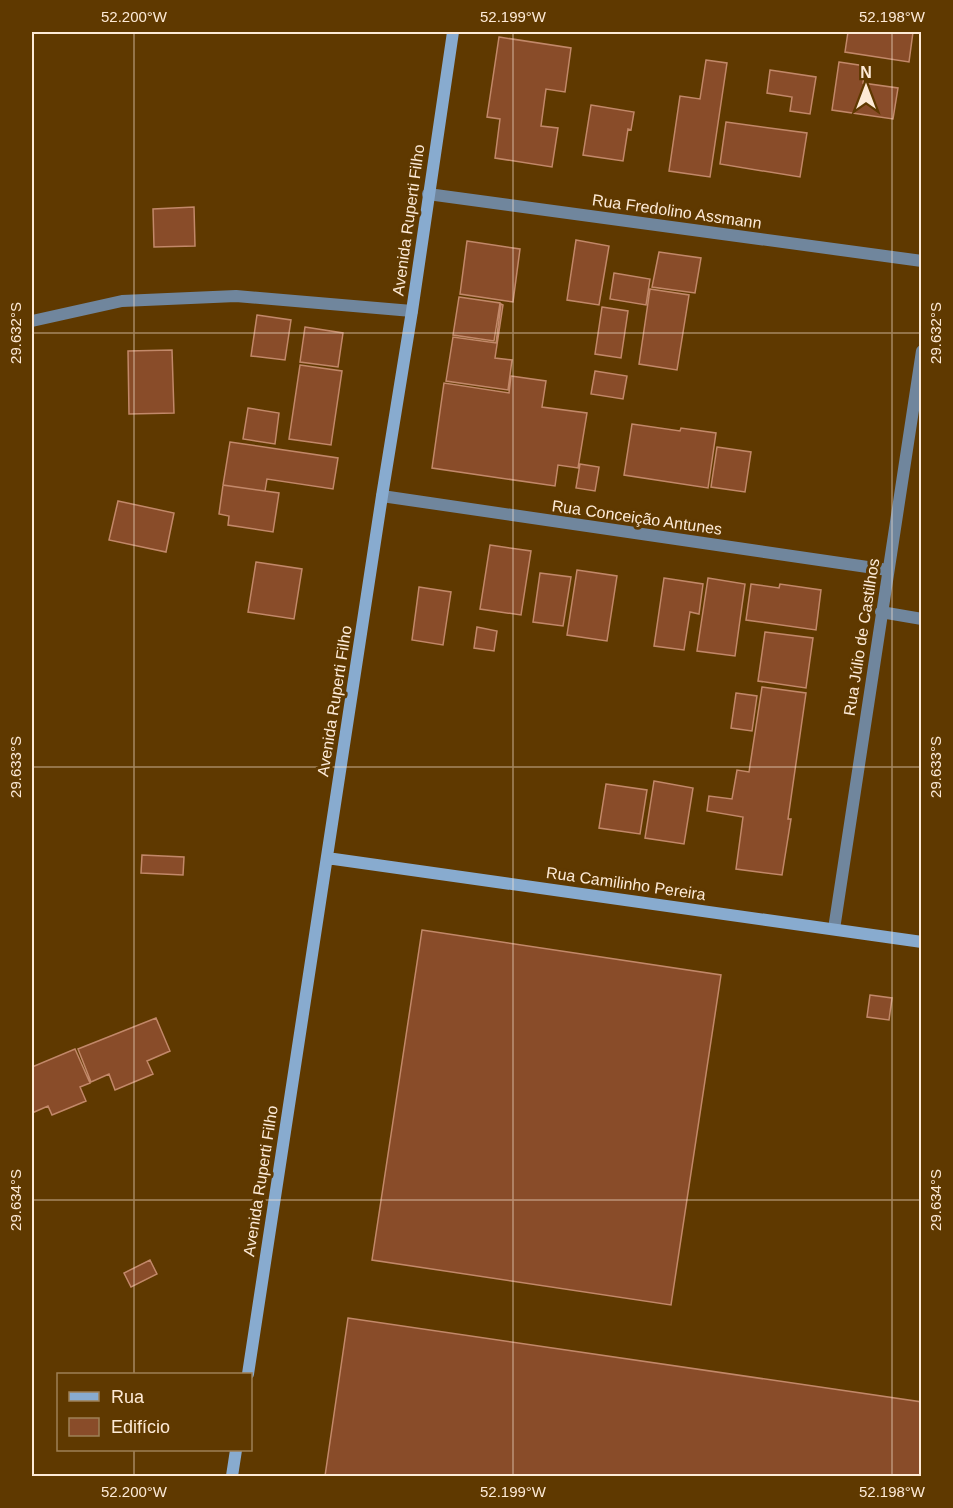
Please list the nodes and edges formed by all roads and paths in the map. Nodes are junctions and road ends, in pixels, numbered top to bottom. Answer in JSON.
{"nodes":[{"id":1,"x":453,"y":32,"type":"edge"},
{"id":2,"x":428,"y":194,"type":"junction"},
{"id":3,"x":921,"y":261,"type":"edge"},
{"id":4,"x":412,"y":311,"type":"junction"},
{"id":5,"x":32,"y":321,"type":"edge"},
{"id":6,"x":921,"y":351,"type":"edge"},
{"id":7,"x":382,"y":496,"type":"junction"},
{"id":8,"x":888,"y":570,"type":"junction"},
{"id":9,"x":881,"y":612,"type":"junction"},
{"id":10,"x":921,"y":619,"type":"edge"},
{"id":11,"x":327,"y":858,"type":"junction"},
{"id":12,"x":834,"y":929,"type":"junction"},
{"id":13,"x":921,"y":942,"type":"edge"},
{"id":14,"x":248,"y":1373,"type":"edge"},
{"id":15,"x":236,"y":1451,"type":"edge"},
{"id":16,"x":232,"y":1476,"type":"edge"}],
"edges":[{"from":1,"to":2,"type":"main road","name":"Avenida Ruperti Filho"},
{"from":2,"to":3,"type":"street","name":"Rua Fredolino Assmann"},
{"from":2,"to":4,"type":"main road","name":"Avenida Ruperti Filho"},
{"from":4,"to":5,"type":"street"},
{"from":4,"to":7,"type":"main road","name":"Avenida Ruperti Filho"},
{"from":6,"to":8,"type":"street","name":"Rua Júlio de Castilhos"},
{"from":7,"to":8,"type":"street","name":"Rua Conceição Antunes"},
{"from":7,"to":11,"type":"main road","name":"Avenida Ruperti Filho"},
{"from":8,"to":9,"type":"street","name":"Rua Júlio de Castilhos"},
{"from":9,"to":10,"type":"street"},
{"from":9,"to":12,"type":"street","name":"Rua Júlio de Castilhos"},
{"from":11,"to":12,"type":"main road","name":"Rua Camilinho Pereira"},
{"from":11,"to":14,"type":"main road","name":"Avenida Ruperti Filho"},
{"from":12,"to":13,"type":"main road","name":"Rua Camilinho Pereira"},
{"from":15,"to":16,"type":"main road"}]}
